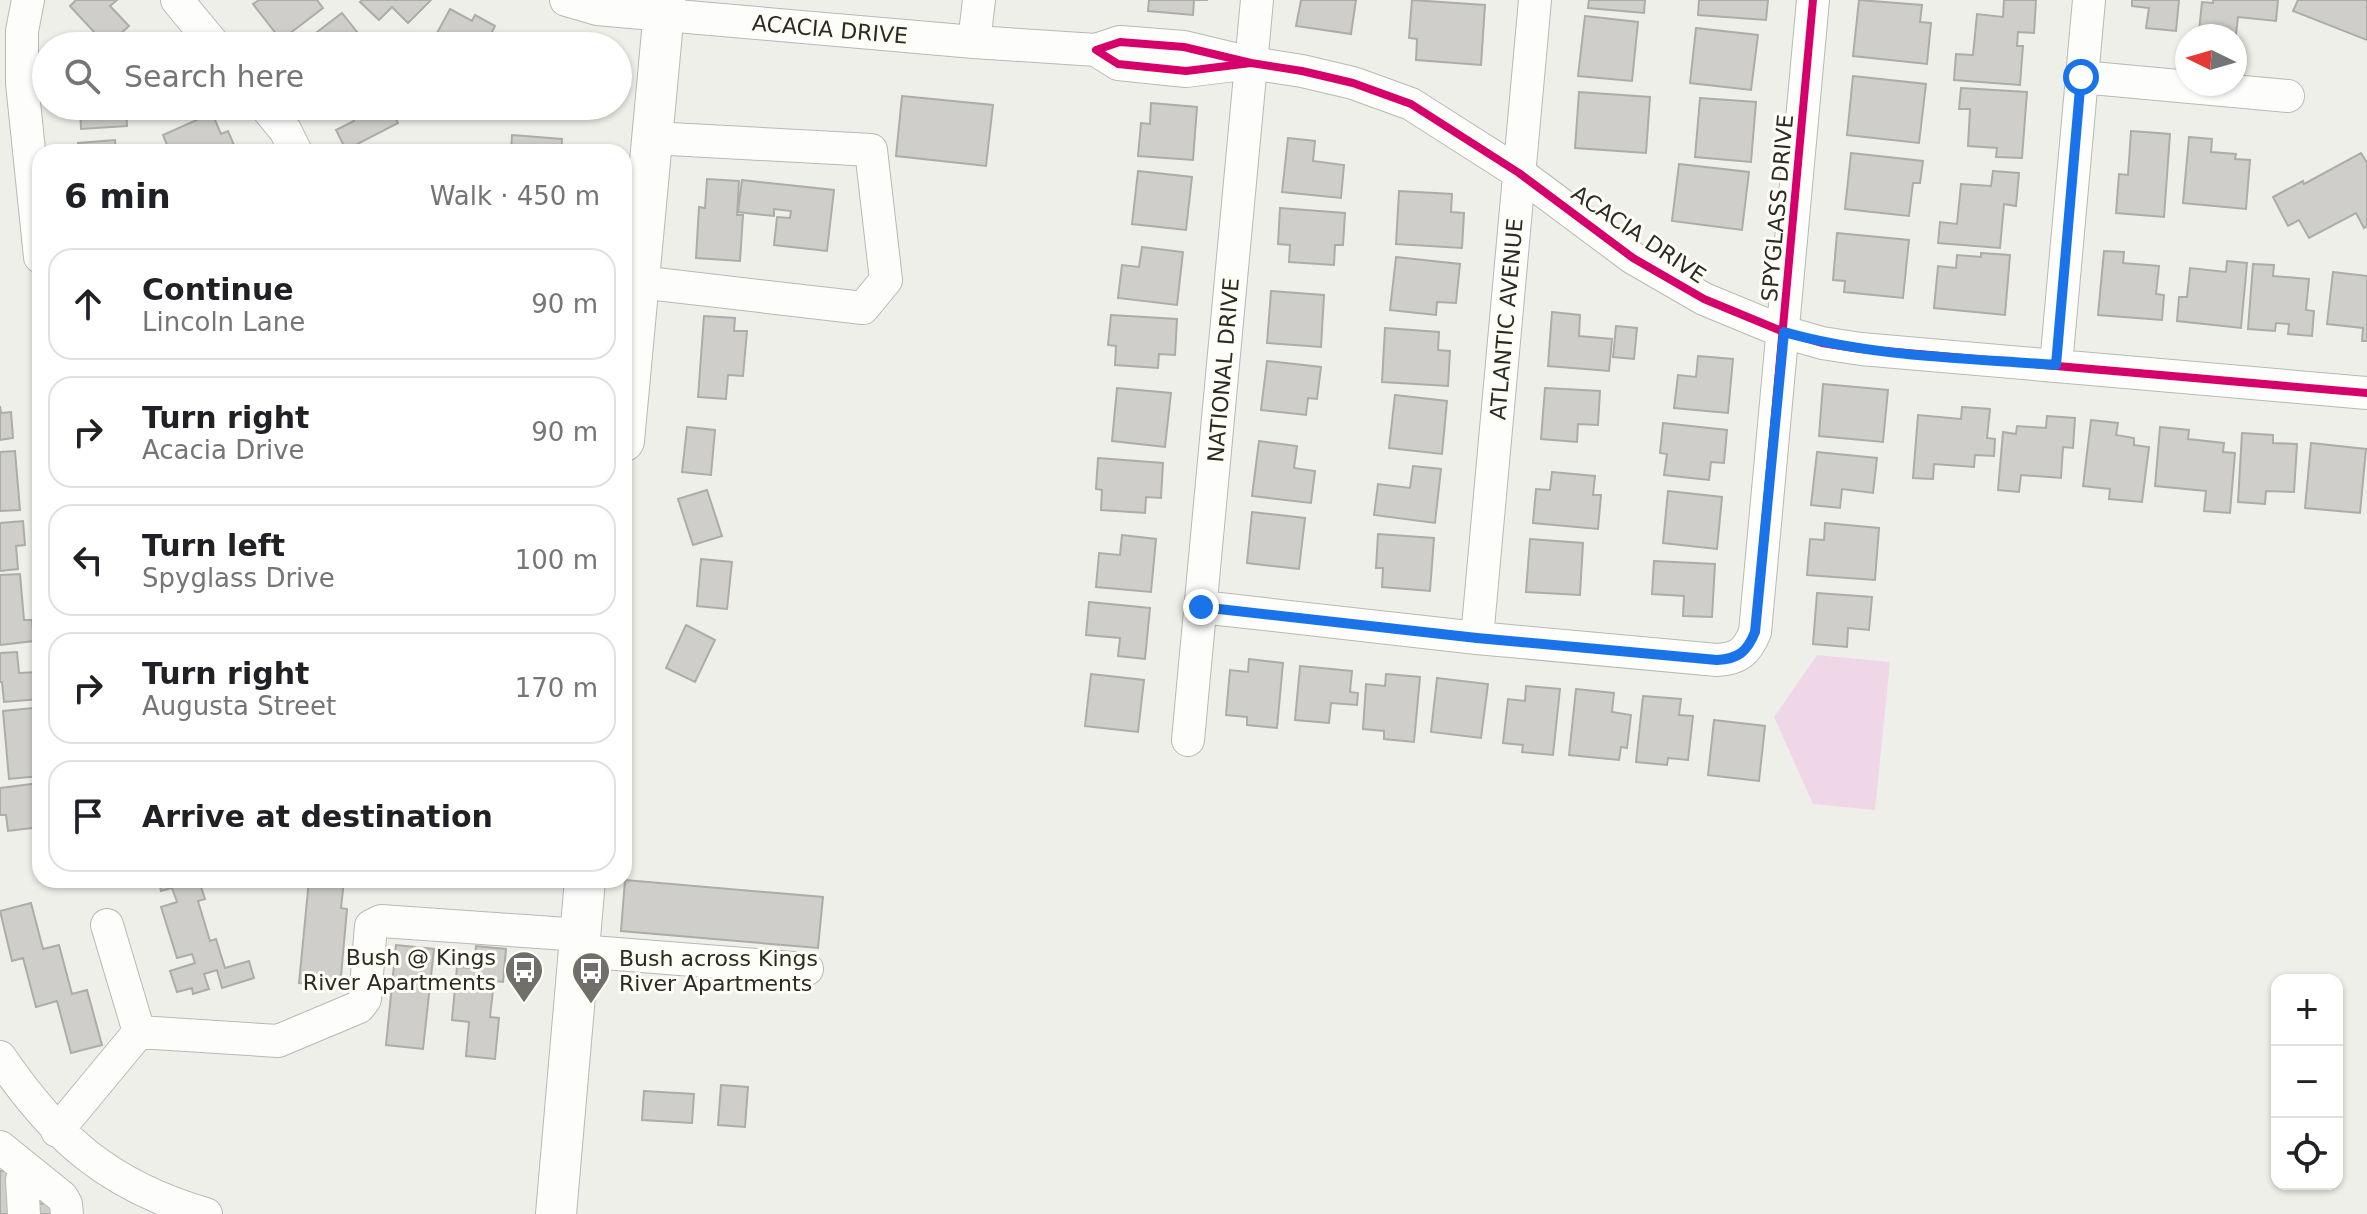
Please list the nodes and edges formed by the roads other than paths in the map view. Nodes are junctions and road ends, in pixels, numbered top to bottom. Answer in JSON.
{"nodes":[{"id":1,"x":28,"y":0,"type":"edge"},
{"id":2,"x":177,"y":0,"type":"edge"},
{"id":3,"x":566,"y":0,"type":"edge"},
{"id":4,"x":979,"y":0,"type":"edge"},
{"id":5,"x":1257,"y":0,"type":"edge"},
{"id":6,"x":1535,"y":0,"type":"edge"},
{"id":7,"x":1813,"y":0,"type":"edge"},
{"id":8,"x":2089,"y":0,"type":"edge"},
{"id":9,"x":664,"y":7,"type":"edge"},
{"id":10,"x":203,"y":32,"type":"edge"},
{"id":11,"x":974,"y":42,"type":"junction"},
{"id":12,"x":1251,"y":63,"type":"junction"},
{"id":13,"x":2081,"y":77,"type":"junction"},
{"id":14,"x":2288,"y":96,"type":"dead end"},
{"id":15,"x":277,"y":120,"type":"edge"},
{"id":16,"x":652,"y":138,"type":"junction"},
{"id":17,"x":292,"y":144,"type":"edge"},
{"id":18,"x":1519,"y":173,"type":"junction"},
{"id":19,"x":32,"y":180,"type":"edge"},
{"id":20,"x":639,"y":282,"type":"junction"},
{"id":21,"x":1784,"y":332,"type":"junction"},
{"id":22,"x":632,"y":356,"type":"edge"},
{"id":23,"x":2056,"y":365,"type":"junction"},
{"id":24,"x":2367,"y":393,"type":"edge"},
{"id":25,"x":1201,"y":607,"type":"junction"},
{"id":26,"x":1477,"y":638,"type":"junction"},
{"id":27,"x":1188,"y":740,"type":"dead end"},
{"id":28,"x":584,"y":888,"type":"edge"},
{"id":29,"x":107,"y":925,"type":"dead end"},
{"id":30,"x":580,"y":943,"type":"junction"},
{"id":31,"x":807,"y":969,"type":"dead end"},
{"id":32,"x":139,"y":1032,"type":"junction"},
{"id":33,"x":0,"y":1057,"type":"edge"},
{"id":34,"x":49,"y":1121,"type":"junction"},
{"id":35,"x":11,"y":1156,"type":"edge"},
{"id":36,"x":141,"y":1203,"type":"edge"},
{"id":37,"x":24,"y":1214,"type":"edge"},
{"id":38,"x":67,"y":1214,"type":"edge"},
{"id":39,"x":206,"y":1214,"type":"edge"},
{"id":40,"x":556,"y":1214,"type":"edge"}],
"edges":[{"from":1,"to":19,"type":"street"},
{"from":2,"to":10,"type":"street"},
{"from":3,"to":9,"type":"street","name":"ACACIA DRIVE"},
{"from":4,"to":11,"type":"street"},
{"from":5,"to":12,"type":"street","name":"NATIONAL DRIVE"},
{"from":6,"to":18,"type":"street","name":"ATLANTIC AVENUE"},
{"from":7,"to":21,"type":"street","name":"SPYGLASS DRIVE"},
{"from":8,"to":13,"type":"street"},
{"from":9,"to":11,"type":"street","name":"ACACIA DRIVE"},
{"from":9,"to":16,"type":"main road"},
{"from":11,"to":12,"type":"street","name":"ACACIA DRIVE"},
{"from":12,"to":18,"type":"street","name":"ACACIA DRIVE"},
{"from":12,"to":25,"type":"street","name":"NATIONAL DRIVE"},
{"from":13,"to":14,"type":"street"},
{"from":13,"to":23,"type":"street"},
{"from":15,"to":17,"type":"street"},
{"from":16,"to":20,"type":"main road"},
{"from":16,"to":20,"type":"street"},
{"from":18,"to":21,"type":"street","name":"ACACIA DRIVE"},
{"from":18,"to":26,"type":"street","name":"ATLANTIC AVENUE"},
{"from":20,"to":22,"type":"main road"},
{"from":21,"to":23,"type":"street","name":"ACACIA DRIVE"},
{"from":21,"to":26,"type":"street","name":"SPYGLASS DRIVE"},
{"from":23,"to":24,"type":"street","name":"ACACIA DRIVE"},
{"from":25,"to":26,"type":"street"},
{"from":25,"to":27,"type":"street","name":"NATIONAL DRIVE"},
{"from":28,"to":30,"type":"main road"},
{"from":29,"to":32,"type":"street"},
{"from":30,"to":31,"type":"street"},
{"from":30,"to":32,"type":"street"},
{"from":30,"to":40,"type":"main road"},
{"from":32,"to":34,"type":"street"},
{"from":33,"to":34,"type":"street"},
{"from":34,"to":35,"type":"street"},
{"from":34,"to":36,"type":"street"},
{"from":35,"to":37,"type":"street"},
{"from":35,"to":38,"type":"street"},
{"from":36,"to":39,"type":"street"}]}
